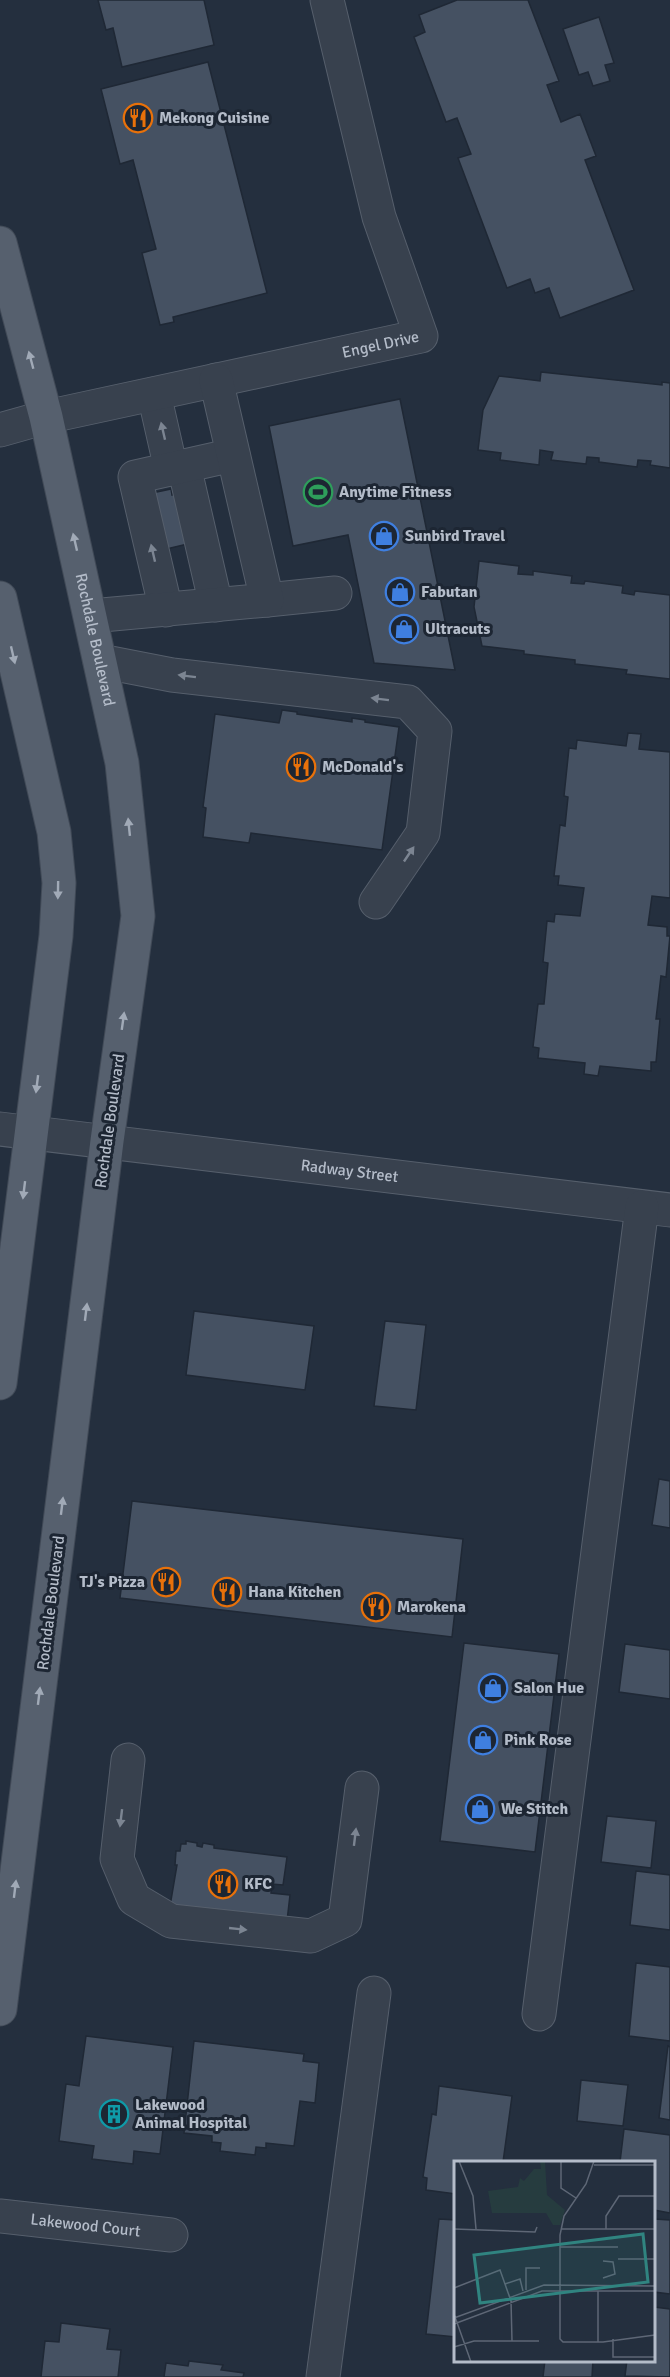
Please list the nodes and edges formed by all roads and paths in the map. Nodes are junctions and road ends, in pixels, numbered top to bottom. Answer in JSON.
{"nodes":[{"id":1,"x":327,"y":0,"type":"edge"},
{"id":2,"x":0,"y":243,"type":"edge"},
{"id":3,"x":216,"y":380,"type":"junction"},
{"id":4,"x":154,"y":394,"type":"junction"},
{"id":5,"x":46,"y":417,"type":"junction"},
{"id":6,"x":0,"y":430,"type":"edge"},
{"id":7,"x":233,"y":455,"type":"junction"},
{"id":8,"x":177,"y":467,"type":"junction"},
{"id":9,"x":335,"y":593,"type":"dead end"},
{"id":10,"x":0,"y":598,"type":"edge"},
{"id":11,"x":267,"y":600,"type":"junction"},
{"id":12,"x":216,"y":605,"type":"junction"},
{"id":13,"x":166,"y":610,"type":"junction"},
{"id":14,"x":91,"y":616,"type":"junction"},
{"id":15,"x":100,"y":660,"type":"junction"},
{"id":16,"x":376,"y":902,"type":"dead end"},
{"id":17,"x":16,"y":1131,"type":"edge"},
{"id":18,"x":107,"y":1141,"type":"junction"},
{"id":19,"x":656,"y":1208,"type":"edge"},
{"id":20,"x":0,"y":1383,"type":"edge"},
{"id":21,"x":128,"y":1760,"type":"dead end"},
{"id":22,"x":362,"y":1788,"type":"dead end"},
{"id":23,"x":374,"y":1993,"type":"dead end"},
{"id":24,"x":0,"y":2008,"type":"edge"},
{"id":25,"x":539,"y":2014,"type":"dead end"},
{"id":26,"x":0,"y":2216,"type":"edge"},
{"id":27,"x":171,"y":2235,"type":"dead end"},
{"id":28,"x":323,"y":2377,"type":"edge"}],
"edges":[{"from":1,"to":3,"type":"street","name":"Engel Drive"},
{"from":5,"to":2,"type":"main road","name":"Rochdale Boulevard","one_way":true},
{"from":3,"to":4,"type":"street","name":"Engel Drive"},
{"from":3,"to":7,"type":"street"},
{"from":4,"to":5,"type":"street","name":"Engel Drive"},
{"from":8,"to":4,"type":"street","one_way":true},
{"from":5,"to":6,"type":"street","name":"Engel Drive"},
{"from":14,"to":5,"type":"main road","name":"Rochdale Boulevard","one_way":true},
{"from":7,"to":8,"type":"street"},
{"from":7,"to":11,"type":"street"},
{"from":8,"to":12,"type":"street"},
{"from":13,"to":8,"type":"street","one_way":true},
{"from":9,"to":11,"type":"street"},
{"from":10,"to":17,"type":"main road","one_way":true},
{"from":11,"to":12,"type":"street"},
{"from":12,"to":13,"type":"street"},
{"from":13,"to":14,"type":"street"},
{"from":14,"to":15,"type":"main road","name":"Rochdale Boulevard"},
{"from":16,"to":15,"type":"street","one_way":true},
{"from":18,"to":15,"type":"main road","name":"Rochdale Boulevard","one_way":true},
{"from":17,"to":18,"type":"street","name":"Radway Street"},
{"from":17,"to":20,"type":"main road","one_way":true},
{"from":18,"to":19,"type":"street","name":"Radway Street"},
{"from":24,"to":18,"type":"main road","name":"Rochdale Boulevard","one_way":true},
{"from":19,"to":25,"type":"street"},
{"from":21,"to":22,"type":"street","one_way":true},
{"from":23,"to":28,"type":"street"},
{"from":26,"to":27,"type":"street","name":"Lakewood Court"}]}
